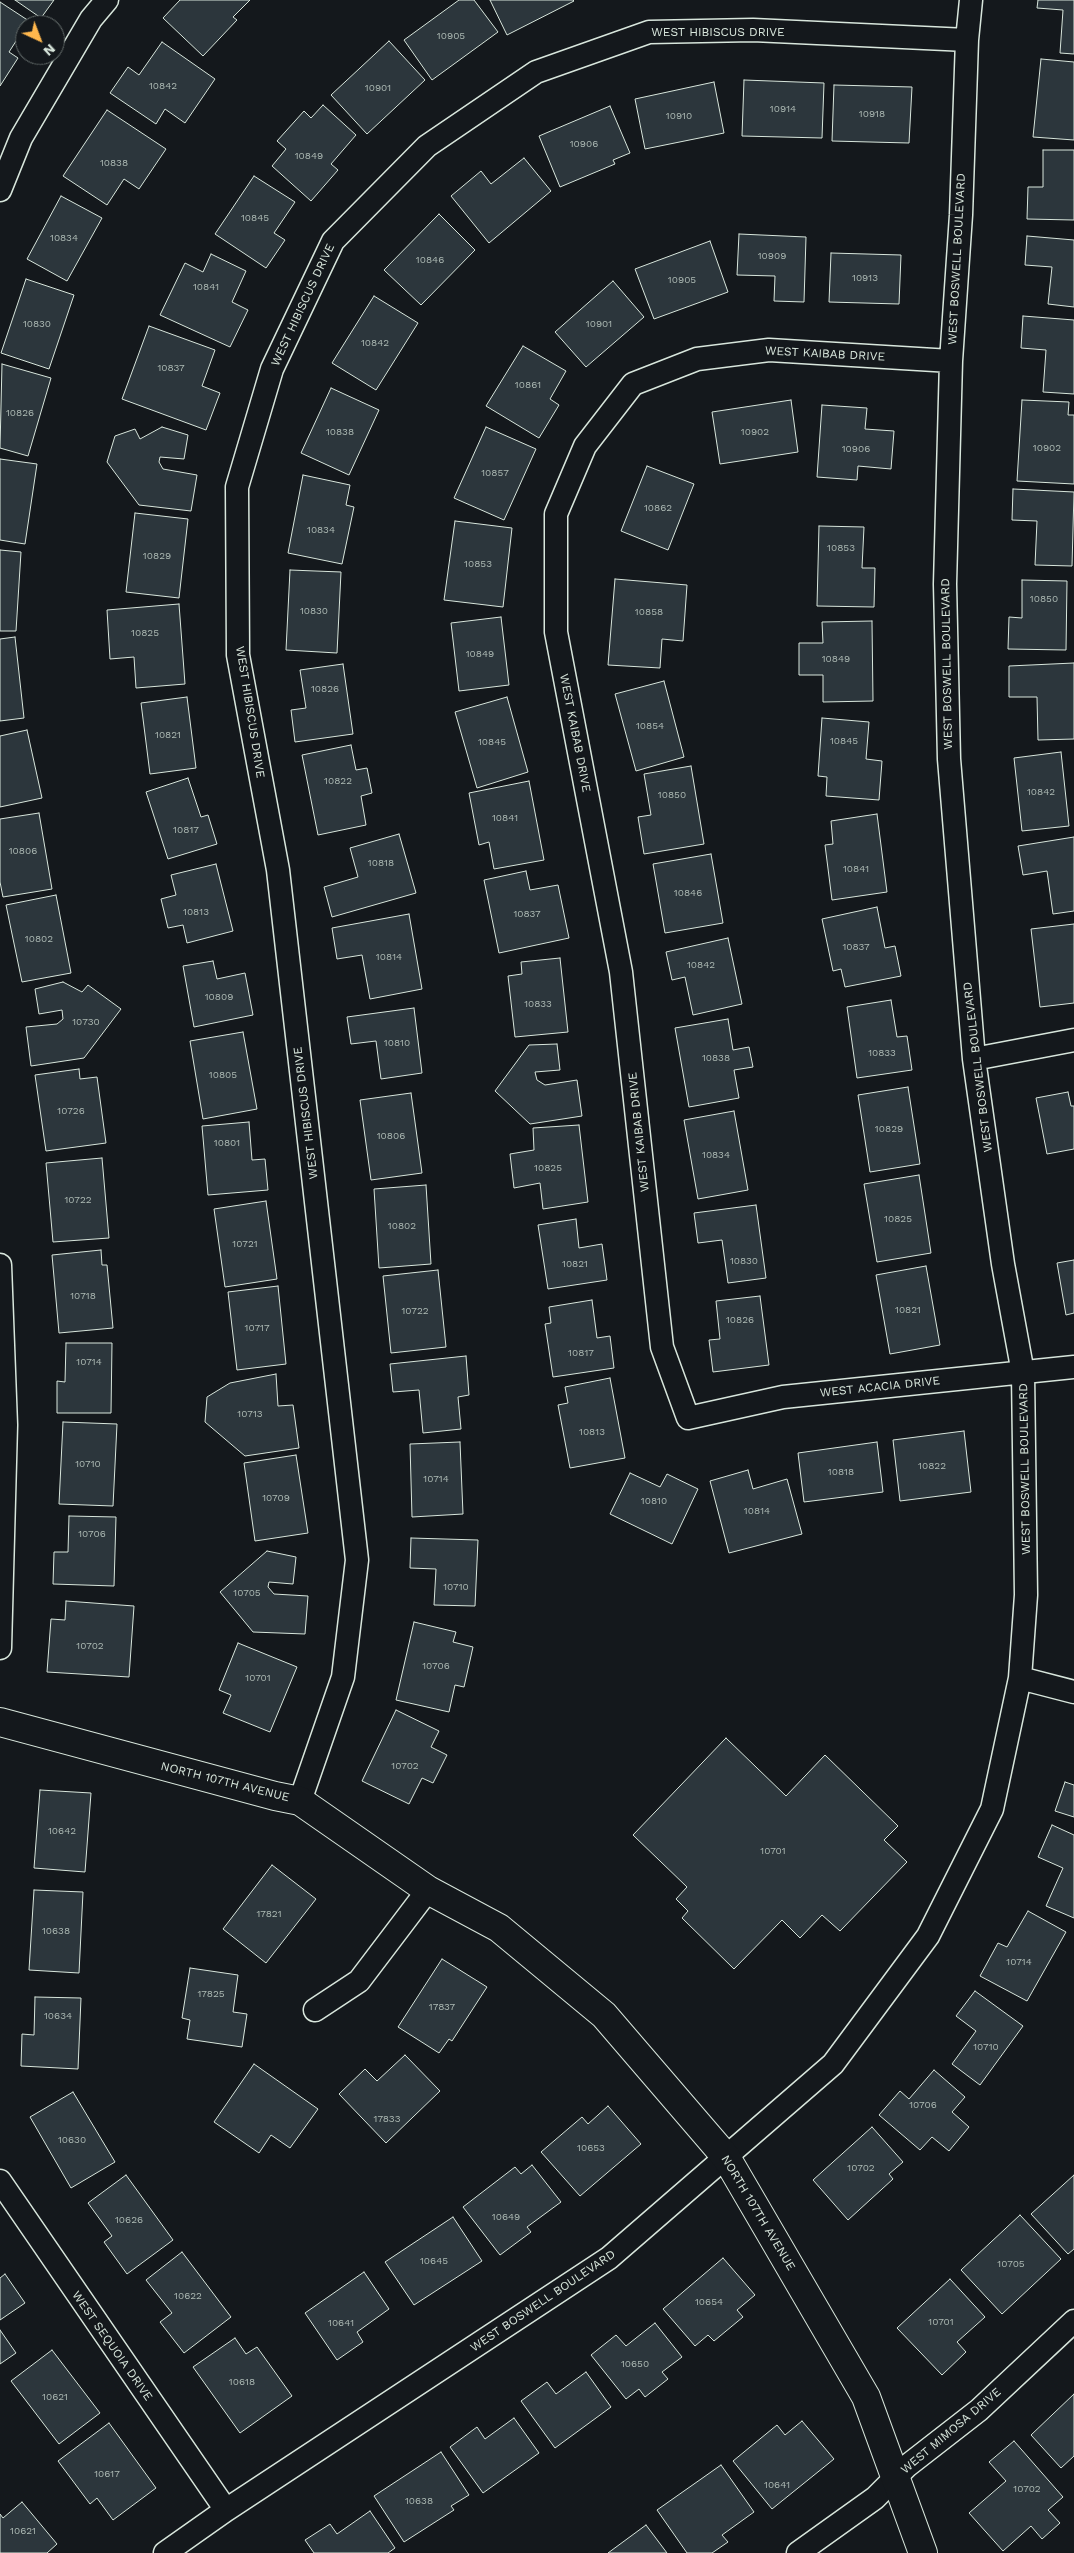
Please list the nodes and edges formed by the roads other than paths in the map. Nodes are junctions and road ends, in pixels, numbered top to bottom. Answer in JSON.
{"nodes":[{"id":1,"x":107,"y":0,"type":"edge"},
{"id":2,"x":971,"y":0,"type":"edge"},
{"id":3,"x":967,"y":40,"type":"junction"},
{"id":4,"x":0,"y":190,"type":"edge"},
{"id":5,"x":951,"y":361,"type":"junction"},
{"id":6,"x":1074,"y":1040,"type":"edge"},
{"id":7,"x":974,"y":1059,"type":"junction"},
{"id":8,"x":0,"y":1265,"type":"edge"},
{"id":9,"x":1074,"y":1366,"type":"edge"},
{"id":10,"x":1024,"y":1373,"type":"junction"},
{"id":11,"x":688,"y":1418,"type":"joint"},
{"id":12,"x":0,"y":1648,"type":"edge"},
{"id":13,"x":1020,"y":1678,"type":"junction"},
{"id":14,"x":1074,"y":1692,"type":"edge"},
{"id":15,"x":0,"y":1722,"type":"edge"},
{"id":16,"x":300,"y":1801,"type":"junction"},
{"id":17,"x":428,"y":1890,"type":"junction"},
{"id":18,"x":315,"y":2010,"type":"dead end"},
{"id":19,"x":726,"y":2157,"type":"junction"},
{"id":20,"x":0,"y":2181,"type":"edge"},
{"id":21,"x":1074,"y":2321,"type":"edge"},
{"id":22,"x":896,"y":2476,"type":"junction"},
{"id":23,"x":226,"y":2510,"type":"junction"},
{"id":24,"x":166,"y":2553,"type":"edge"},
{"id":25,"x":798,"y":2553,"type":"edge"},
{"id":26,"x":923,"y":2553,"type":"edge"}],
"edges":[{"from":1,"to":4,"type":"street"},
{"from":2,"to":3,"type":"street","name":"WEST BOSWELL BOULEVARD"},
{"from":3,"to":5,"type":"street","name":"WEST BOSWELL BOULEVARD"},
{"from":3,"to":16,"type":"street","name":"WEST HIBISCUS DRIVE"},
{"from":5,"to":7,"type":"street","name":"WEST BOSWELL BOULEVARD"},
{"from":5,"to":11,"type":"street","name":"WEST KAIBAB DRIVE"},
{"from":6,"to":7,"type":"street"},
{"from":7,"to":10,"type":"street","name":"WEST BOSWELL BOULEVARD"},
{"from":8,"to":12,"type":"street"},
{"from":9,"to":10,"type":"street","name":"WEST ACACIA DRIVE"},
{"from":10,"to":11,"type":"street","name":"WEST ACACIA DRIVE"},
{"from":10,"to":13,"type":"street","name":"WEST BOSWELL BOULEVARD"},
{"from":13,"to":14,"type":"street"},
{"from":13,"to":19,"type":"street","name":"WEST BOSWELL BOULEVARD"},
{"from":15,"to":16,"type":"street","name":"NORTH 107TH AVENUE"},
{"from":16,"to":17,"type":"street","name":"NORTH 107TH AVENUE"},
{"from":17,"to":18,"type":"street"},
{"from":17,"to":19,"type":"street","name":"NORTH 107TH AVENUE"},
{"from":19,"to":22,"type":"street","name":"NORTH 107TH AVENUE"},
{"from":19,"to":23,"type":"street","name":"WEST BOSWELL BOULEVARD"},
{"from":20,"to":23,"type":"street","name":"WEST SEQUOIA DRIVE"},
{"from":21,"to":22,"type":"street","name":"WEST MIMOSA DRIVE"},
{"from":22,"to":25,"type":"street","name":"WEST MIMOSA DRIVE"},
{"from":22,"to":26,"type":"street","name":"NORTH 107TH AVENUE"},
{"from":23,"to":24,"type":"street","name":"WEST BOSWELL BOULEVARD"}]}
